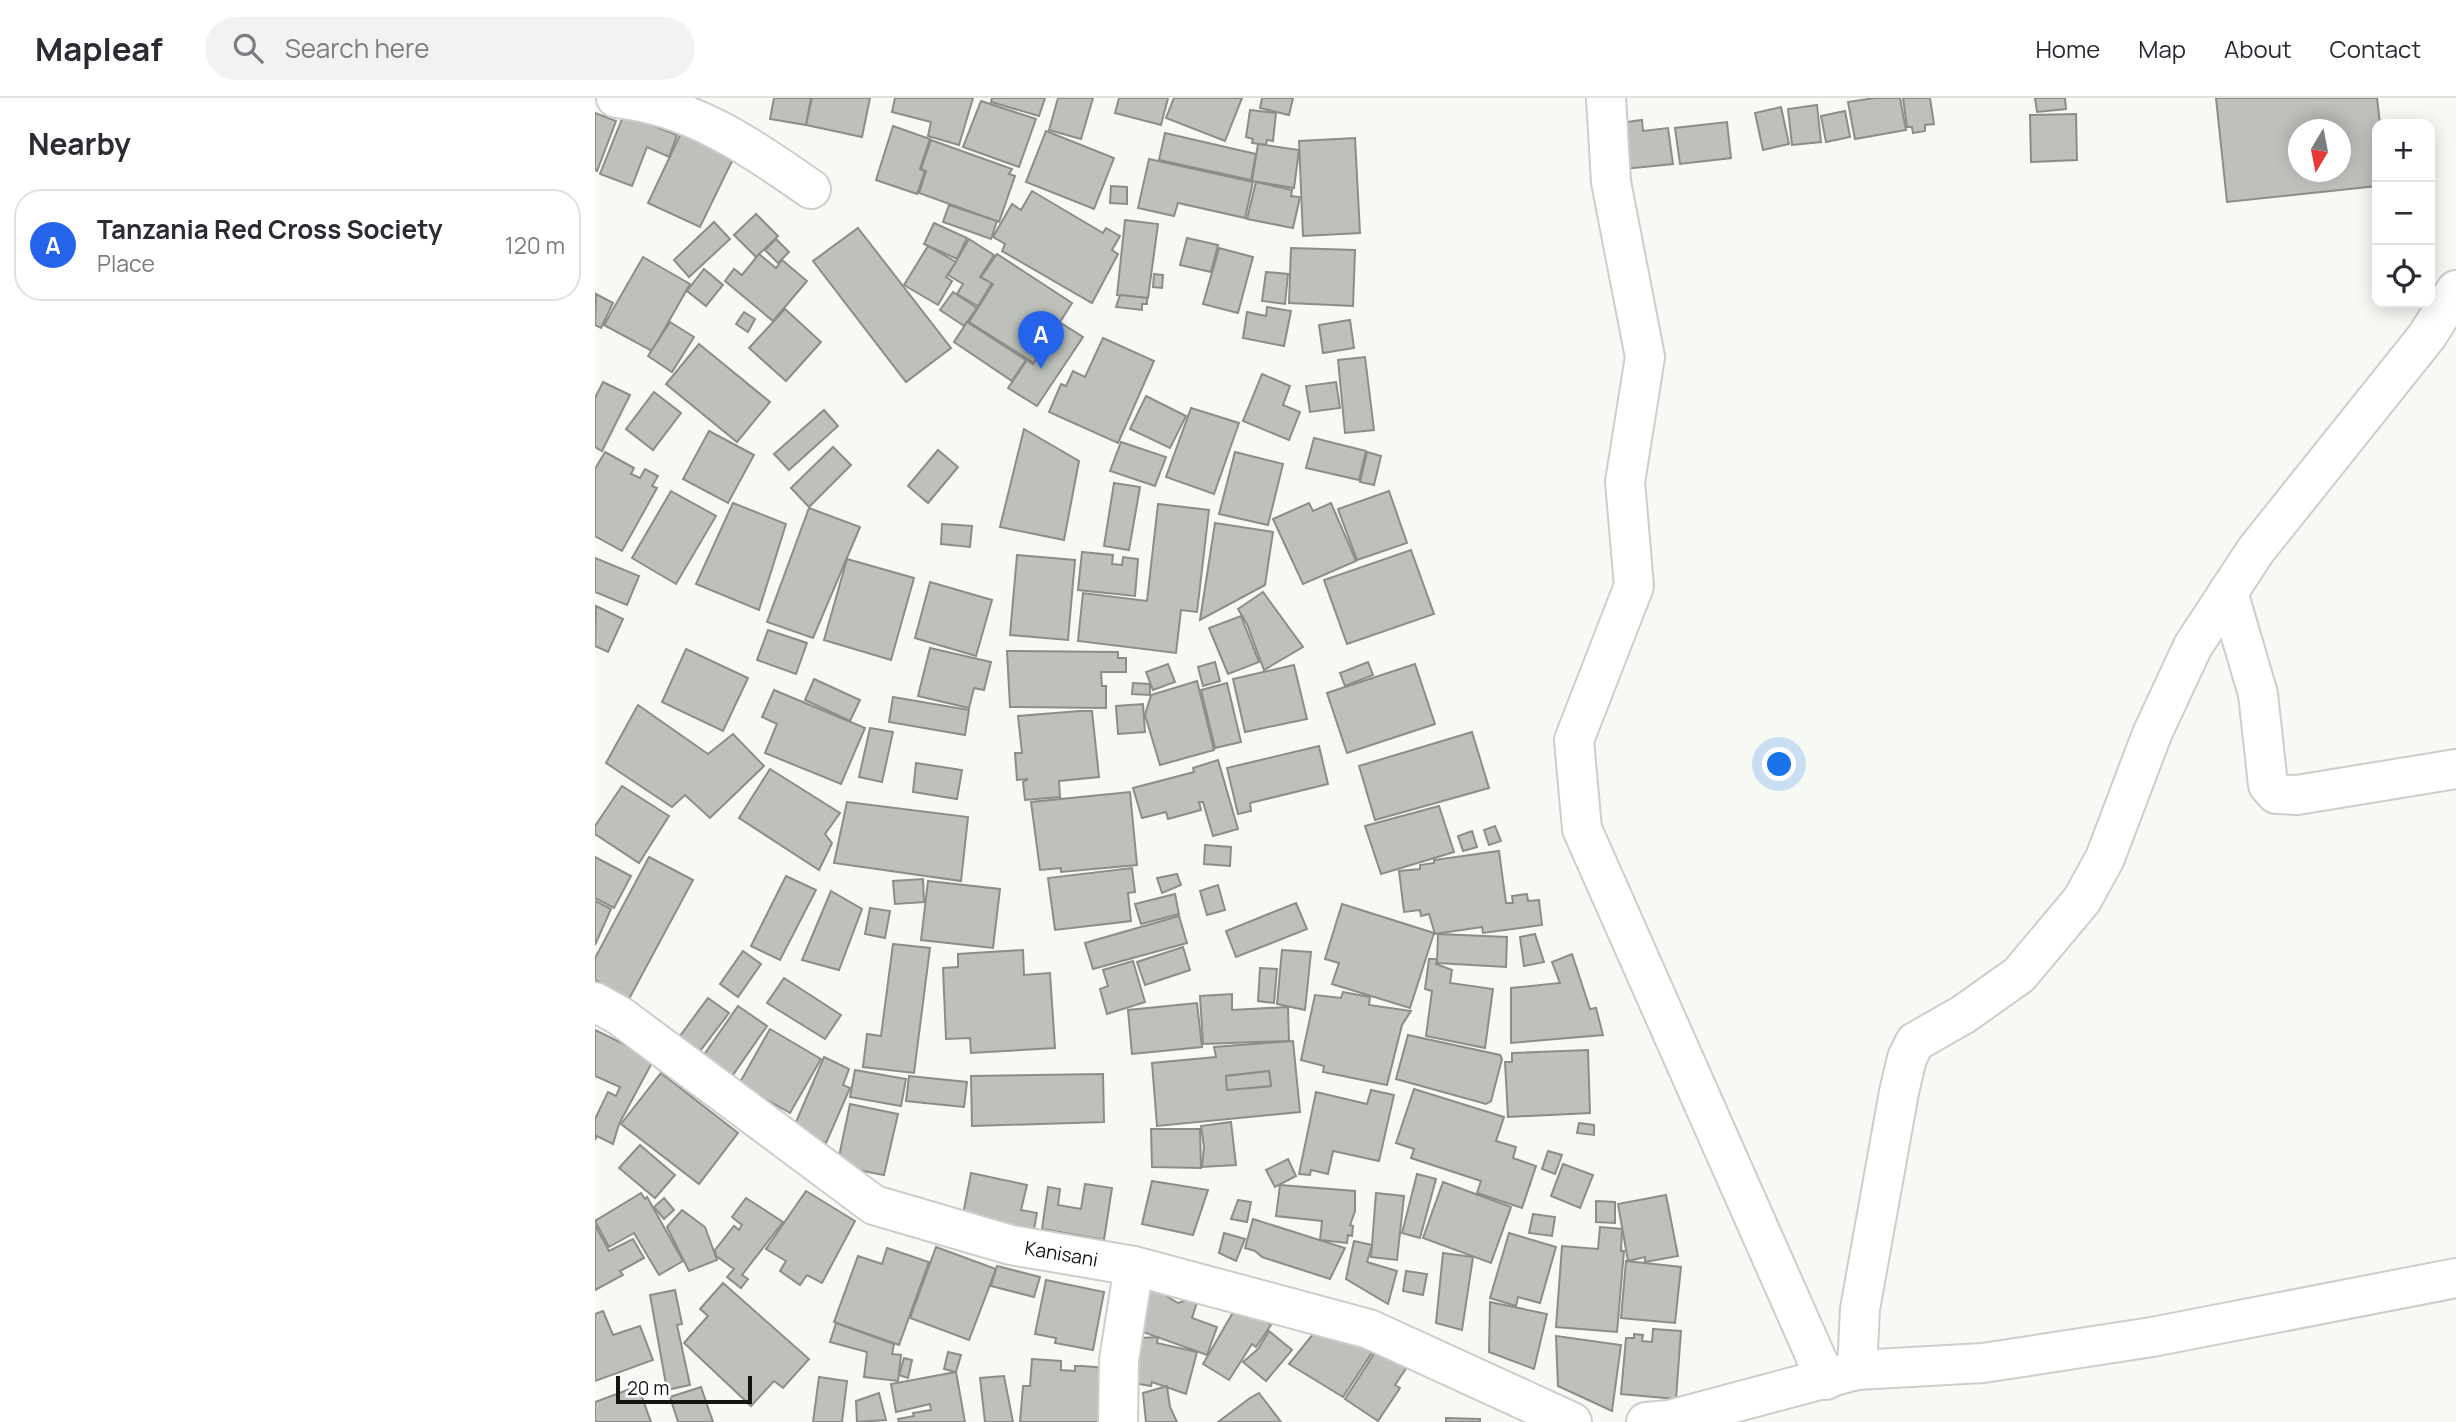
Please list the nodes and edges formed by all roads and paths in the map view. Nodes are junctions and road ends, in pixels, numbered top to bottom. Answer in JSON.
{"nodes":[{"id":1,"x":616,"y":98,"type":"edge"},
{"id":2,"x":1606,"y":98,"type":"edge"},
{"id":3,"x":811,"y":189,"type":"dead end"},
{"id":4,"x":2456,"y":290,"type":"edge"},
{"id":5,"x":2228,"y":592,"type":"junction"},
{"id":6,"x":2456,"y":769,"type":"edge"},
{"id":7,"x":595,"y":1002,"type":"edge"},
{"id":8,"x":1134,"y":1266,"type":"junction"},
{"id":9,"x":2456,"y":1278,"type":"edge"},
{"id":10,"x":1842,"y":1375,"type":"junction"},
{"id":11,"x":1118,"y":1422,"type":"edge"},
{"id":12,"x":1572,"y":1422,"type":"edge"},
{"id":13,"x":1646,"y":1422,"type":"edge"}],
"edges":[{"from":1,"to":3,"type":"street"},
{"from":2,"to":10,"type":"street"},
{"from":4,"to":5,"type":"street"},
{"from":5,"to":6,"type":"street"},
{"from":5,"to":10,"type":"street"},
{"from":7,"to":8,"type":"street","name":"Kanisani"},
{"from":8,"to":11,"type":"street"},
{"from":8,"to":12,"type":"street","name":"Kanisani"},
{"from":9,"to":10,"type":"street"},
{"from":10,"to":13,"type":"street"}]}
